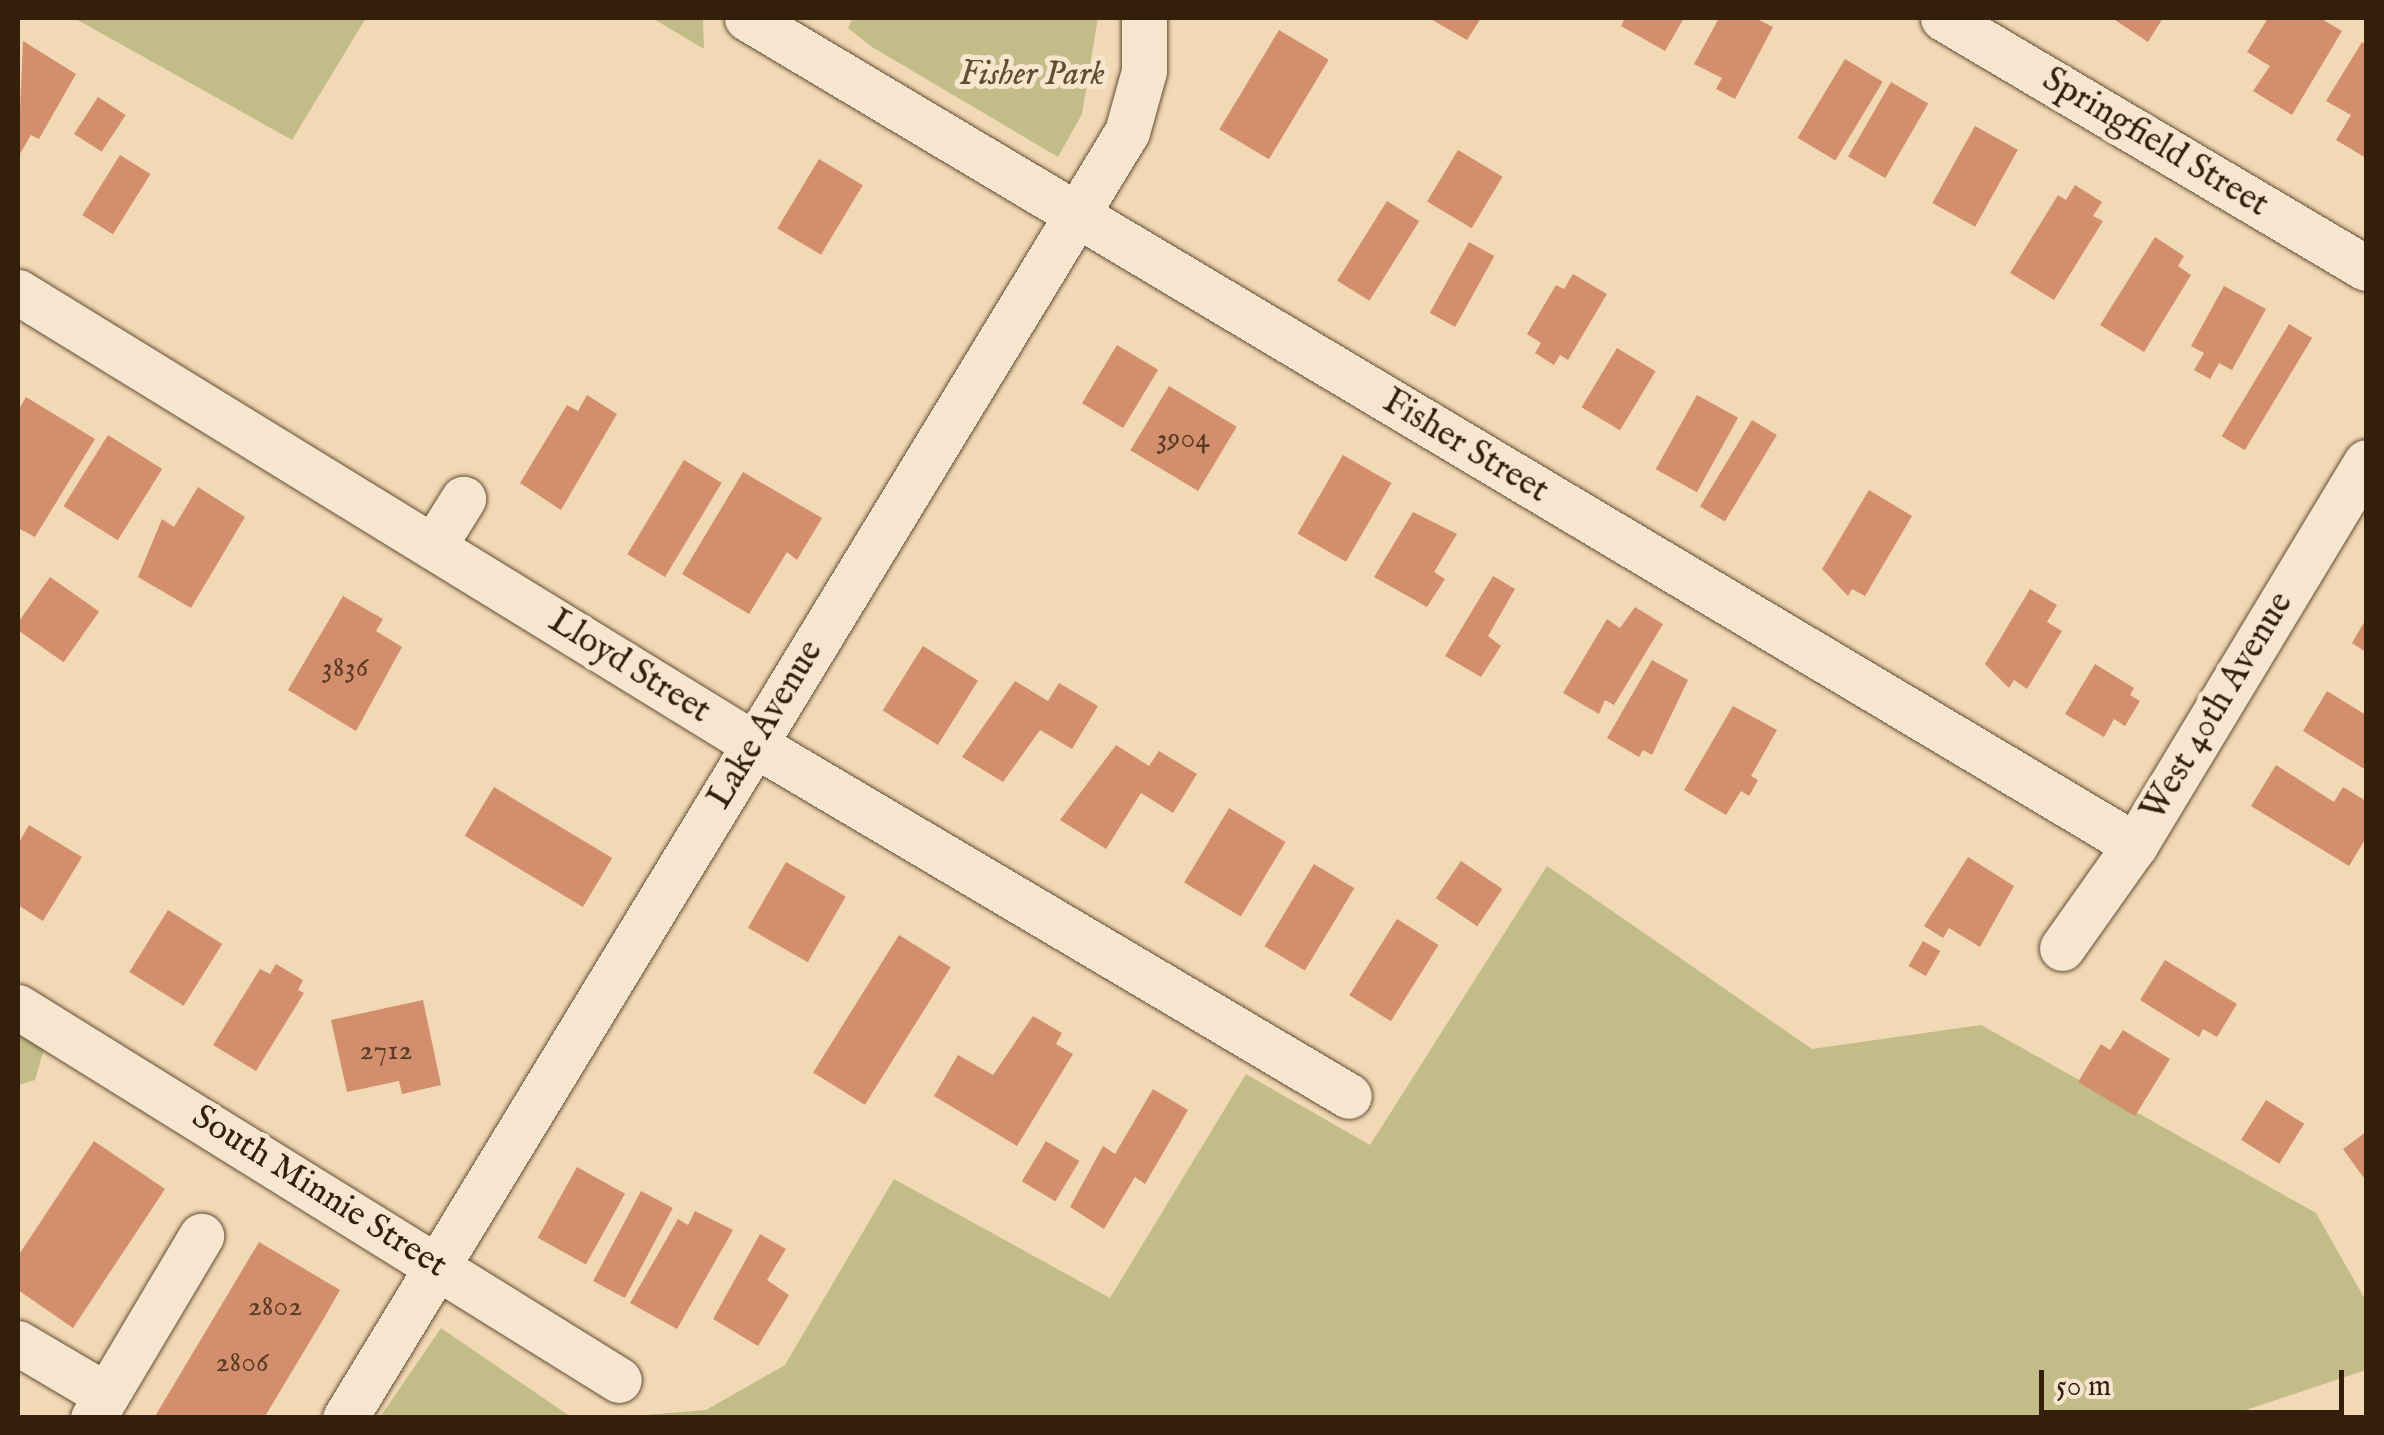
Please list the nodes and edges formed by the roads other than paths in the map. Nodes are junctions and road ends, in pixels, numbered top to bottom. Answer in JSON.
{"nodes":[{"id":1,"x":748,"y":18,"type":"edge"},
{"id":2,"x":1144,"y":18,"type":"edge"},
{"id":3,"x":1943,"y":18,"type":"edge"},
{"id":4,"x":804,"y":32,"type":"edge"},
{"id":5,"x":1077,"y":218,"type":"junction"},
{"id":6,"x":2366,"y":268,"type":"edge"},
{"id":7,"x":18,"y":292,"type":"edge"},
{"id":8,"x":2366,"y":462,"type":"edge"},
{"id":9,"x":463,"y":499,"type":"dead end"},
{"id":10,"x":433,"y":547,"type":"junction"},
{"id":11,"x":754,"y":744,"type":"junction"},
{"id":12,"x":2135,"y":845,"type":"junction"},
{"id":13,"x":2062,"y":948,"type":"dead end"},
{"id":14,"x":18,"y":1007,"type":"edge"},
{"id":15,"x":1349,"y":1096,"type":"dead end"},
{"id":16,"x":201,"y":1236,"type":"dead end"},
{"id":17,"x":440,"y":1266,"type":"junction"},
{"id":18,"x":18,"y":1343,"type":"edge"},
{"id":19,"x":619,"y":1380,"type":"dead end"},
{"id":20,"x":100,"y":1406,"type":"edge"},
{"id":21,"x":344,"y":1418,"type":"edge"}],
"edges":[{"from":1,"to":4,"type":"street","name":"Fisher Street"},
{"from":2,"to":5,"type":"street","name":"Lake Avenue"},
{"from":3,"to":6,"type":"street","name":"Springfield Street"},
{"from":4,"to":5,"type":"street","name":"Fisher Street"},
{"from":5,"to":11,"type":"street","name":"Lake Avenue"},
{"from":5,"to":12,"type":"street","name":"Fisher Street"},
{"from":7,"to":10,"type":"street","name":"Lloyd Street"},
{"from":8,"to":12,"type":"street","name":"West 40th Avenue"},
{"from":9,"to":10,"type":"street"},
{"from":10,"to":11,"type":"street","name":"Lloyd Street"},
{"from":11,"to":15,"type":"street","name":"Lloyd Street"},
{"from":11,"to":17,"type":"street","name":"Lake Avenue"},
{"from":12,"to":13,"type":"street","name":"West 40th Avenue"},
{"from":14,"to":17,"type":"street","name":"South Minnie Street"},
{"from":16,"to":20,"type":"street"},
{"from":17,"to":19,"type":"street","name":"South Minnie Street"},
{"from":17,"to":21,"type":"street","name":"Lake Avenue"},
{"from":18,"to":20,"type":"street"}]}
